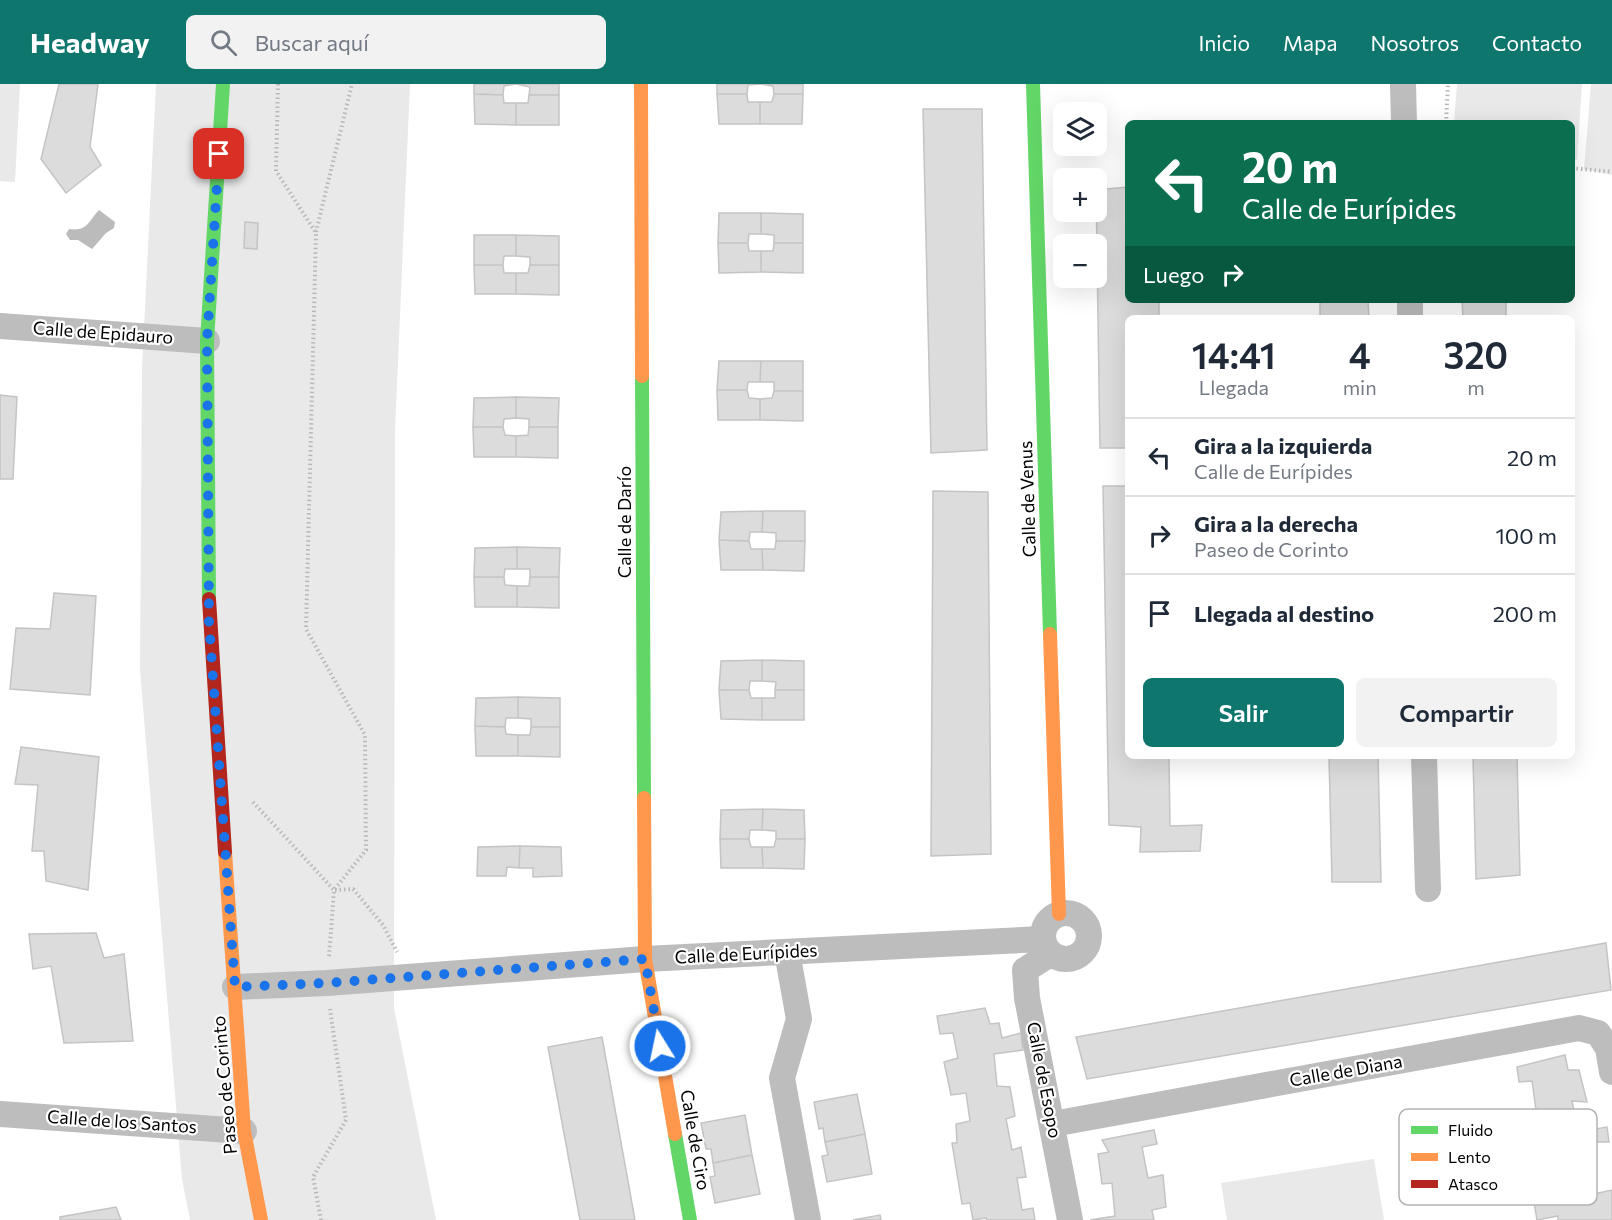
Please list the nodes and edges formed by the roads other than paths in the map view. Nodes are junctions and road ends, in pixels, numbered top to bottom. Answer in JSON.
{"nodes":[{"id":1,"x":223,"y":84,"type":"edge"},
{"id":2,"x":641,"y":84,"type":"edge"},
{"id":3,"x":1033,"y":84,"type":"edge"},
{"id":4,"x":1403,"y":84,"type":"edge"},
{"id":5,"x":1404,"y":120,"type":"edge"},
{"id":6,"x":0,"y":326,"type":"edge"},
{"id":7,"x":207,"y":341,"type":"junction"},
{"id":8,"x":1424,"y":759,"type":"edge"},
{"id":9,"x":1428,"y":889,"type":"dead end"},
{"id":10,"x":1059,"y":914,"type":"junction"},
{"id":11,"x":1046,"y":947,"type":"junction"},
{"id":12,"x":787,"y":952,"type":"junction"},
{"id":13,"x":645,"y":959,"type":"junction"},
{"id":14,"x":235,"y":987,"type":"junction"},
{"id":15,"x":1612,"y":1072,"type":"edge"},
{"id":16,"x":0,"y":1114,"type":"edge"},
{"id":17,"x":1053,"y":1124,"type":"junction"},
{"id":18,"x":244,"y":1131,"type":"junction"},
{"id":19,"x":261,"y":1220,"type":"edge"},
{"id":20,"x":690,"y":1220,"type":"edge"},
{"id":21,"x":808,"y":1220,"type":"edge"},
{"id":22,"x":1070,"y":1220,"type":"edge"}],
"edges":[{"from":1,"to":7,"type":"street","name":"Paseo de Corinto"},
{"from":2,"to":13,"type":"street","name":"Calle de Darío"},
{"from":3,"to":10,"type":"street","name":"Calle de Venus"},
{"from":4,"to":5,"type":"street"},
{"from":6,"to":7,"type":"street","name":"Calle de Epidauro"},
{"from":7,"to":14,"type":"street","name":"Paseo de Corinto"},
{"from":8,"to":9,"type":"street"},
{"from":10,"to":11,"type":"street"},
{"from":10,"to":11,"type":"street"},
{"from":11,"to":12,"type":"street","name":"Calle de Eurípides"},
{"from":11,"to":17,"type":"street","name":"Calle de Esopo"},
{"from":12,"to":13,"type":"street","name":"Calle de Eurípides"},
{"from":12,"to":21,"type":"street"},
{"from":13,"to":14,"type":"street","name":"Calle de Eurípides"},
{"from":13,"to":20,"type":"street","name":"Calle de Ciro"},
{"from":14,"to":18,"type":"street","name":"Paseo de Corinto"},
{"from":15,"to":17,"type":"street","name":"Calle de Diana"},
{"from":16,"to":18,"type":"street","name":"Calle de los Santos"},
{"from":17,"to":22,"type":"street","name":"Calle de Esopo"},
{"from":18,"to":19,"type":"street","name":"Paseo de Corinto"}]}
